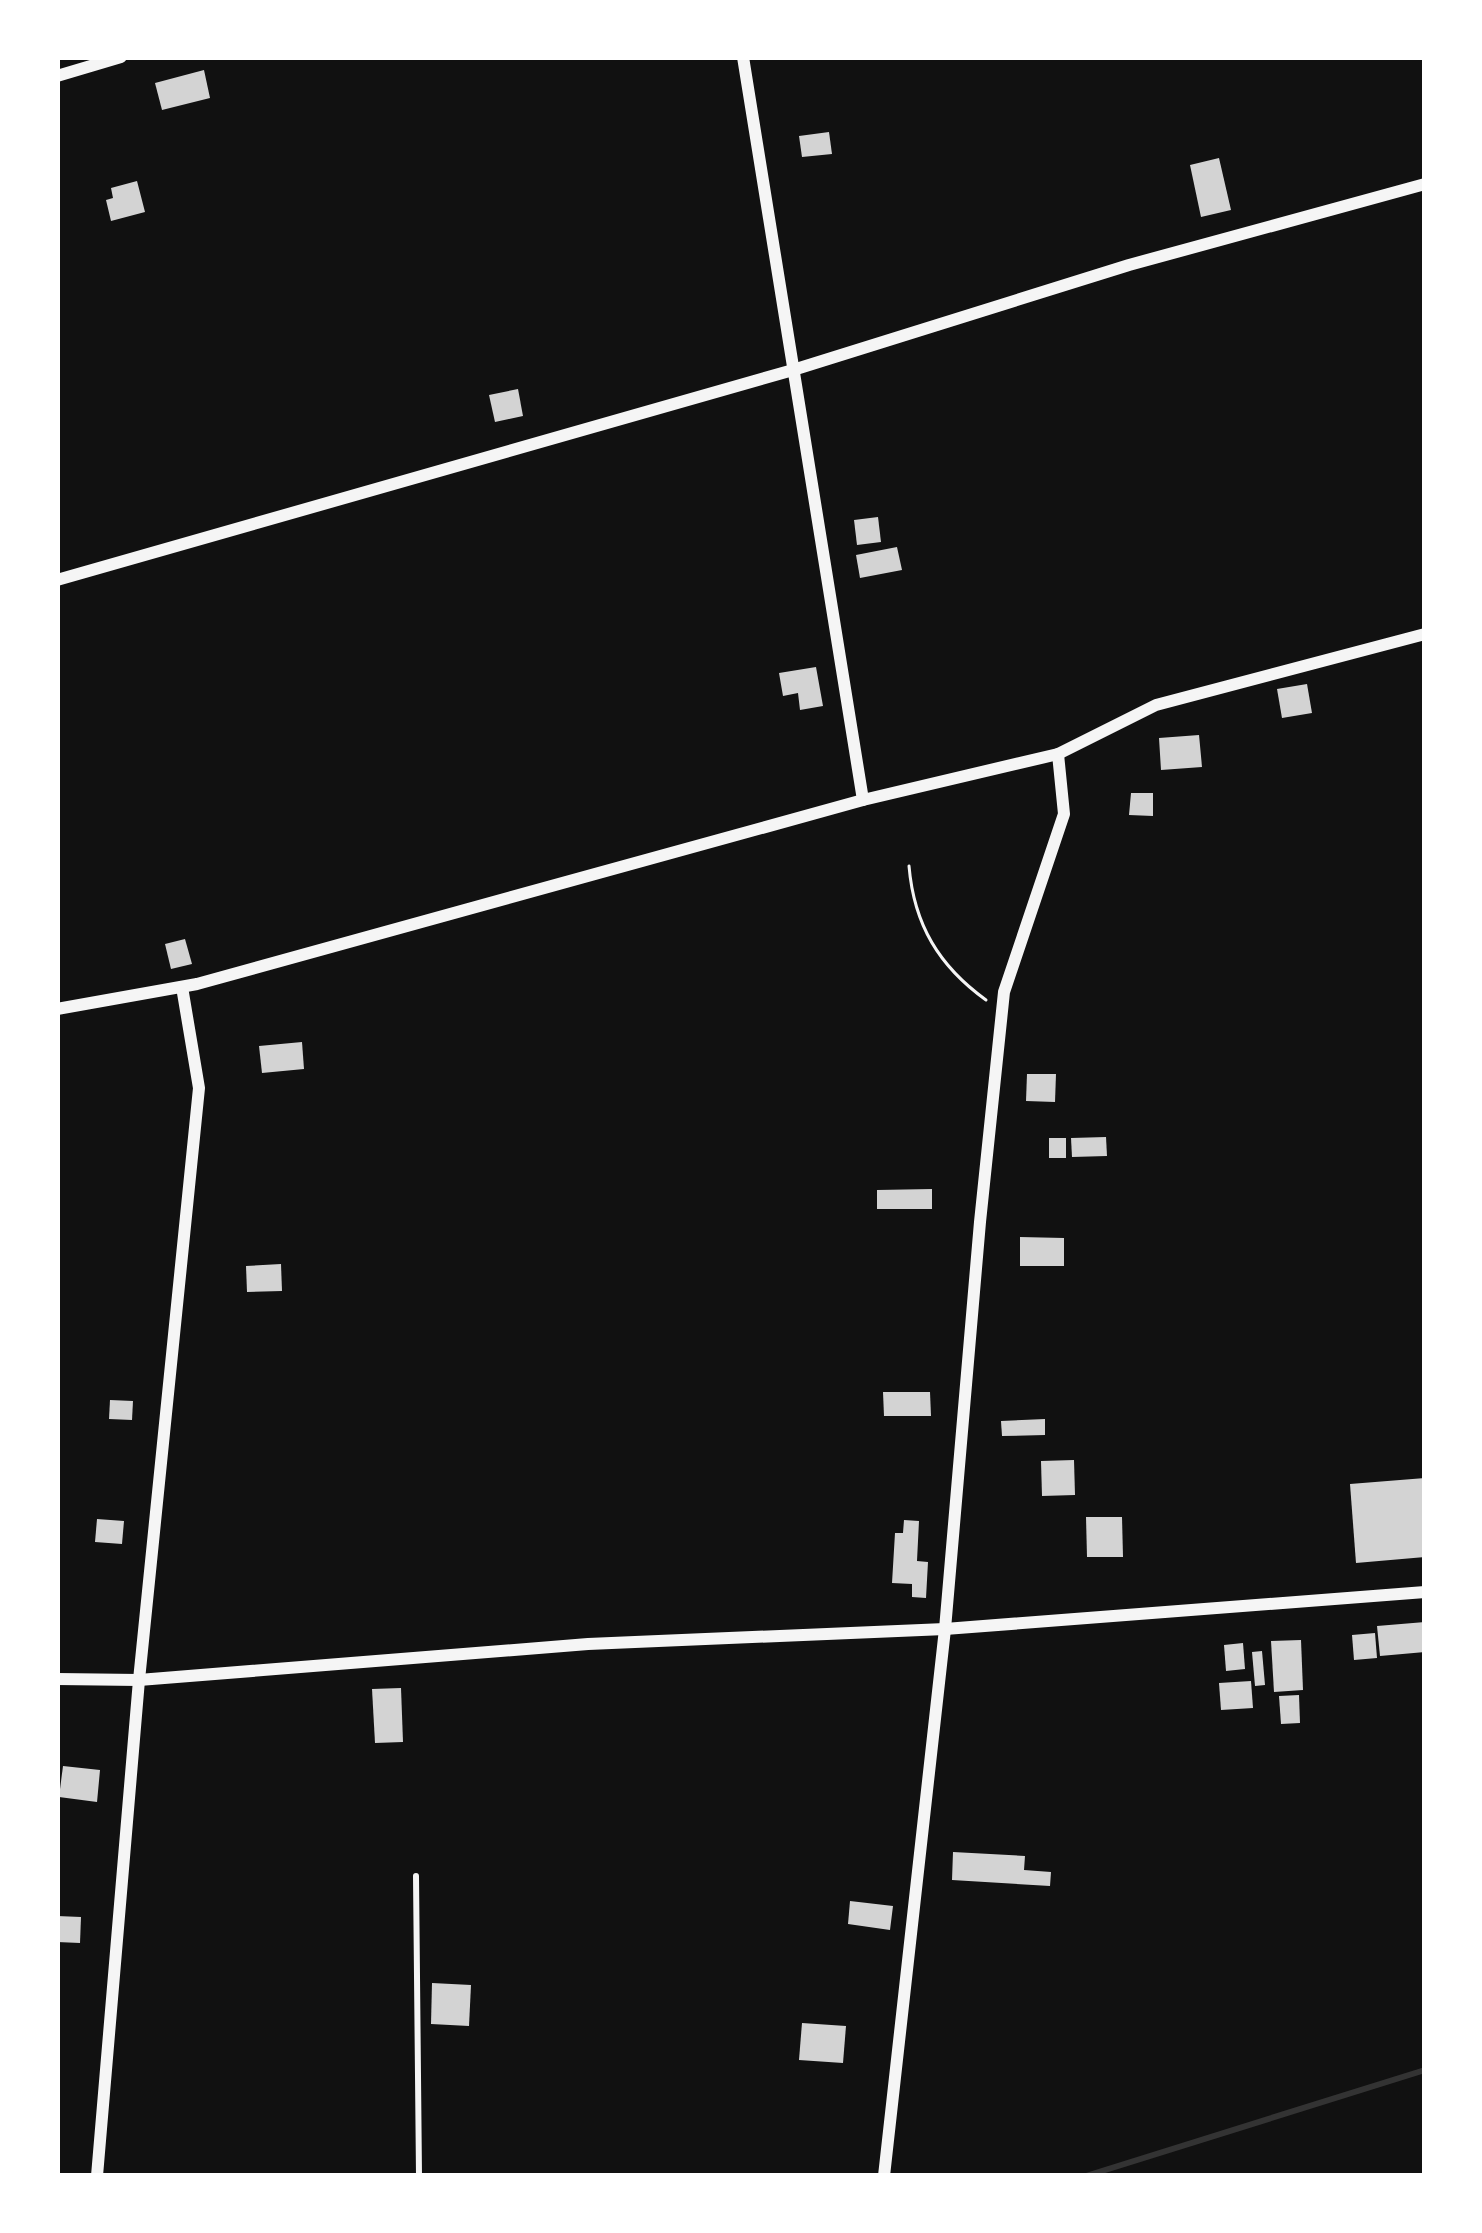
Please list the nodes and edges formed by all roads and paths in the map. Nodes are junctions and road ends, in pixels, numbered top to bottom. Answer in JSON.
{"nodes":[{"id":1,"x":121,"y":57,"type":"edge"},
{"id":2,"x":743,"y":57,"type":"edge"},
{"id":3,"x":57,"y":76,"type":"edge"},
{"id":4,"x":1425,"y":184,"type":"edge"},
{"id":5,"x":793,"y":370,"type":"junction"},
{"id":6,"x":57,"y":580,"type":"edge"},
{"id":7,"x":1425,"y":634,"type":"edge"},
{"id":8,"x":1058,"y":754,"type":"junction"},
{"id":9,"x":862,"y":800,"type":"junction"},
{"id":10,"x":909,"y":866,"type":"dead end"},
{"id":11,"x":182,"y":986,"type":"junction"},
{"id":12,"x":57,"y":1009,"type":"edge"},
{"id":13,"x":1002,"y":1012,"type":"junction"},
{"id":14,"x":1425,"y":1592,"type":"edge"},
{"id":15,"x":945,"y":1629,"type":"junction"},
{"id":16,"x":57,"y":1679,"type":"edge"},
{"id":17,"x":139,"y":1680,"type":"junction"},
{"id":18,"x":416,"y":1876,"type":"dead end"},
{"id":19,"x":97,"y":2176,"type":"edge"},
{"id":20,"x":419,"y":2176,"type":"edge"},
{"id":21,"x":884,"y":2176,"type":"edge"}],
"edges":[{"from":1,"to":3,"type":"street"},
{"from":2,"to":5,"type":"street"},
{"from":4,"to":5,"type":"street"},
{"from":5,"to":6,"type":"street"},
{"from":5,"to":9,"type":"street"},
{"from":7,"to":8,"type":"street"},
{"from":8,"to":9,"type":"street"},
{"from":8,"to":13,"type":"street"},
{"from":9,"to":11,"type":"street"},
{"from":10,"to":13,"type":"path"},
{"from":11,"to":12,"type":"street"},
{"from":11,"to":17,"type":"street"},
{"from":13,"to":15,"type":"street"},
{"from":14,"to":15,"type":"street"},
{"from":15,"to":17,"type":"street"},
{"from":15,"to":21,"type":"street"},
{"from":16,"to":17,"type":"street"},
{"from":17,"to":19,"type":"street"},
{"from":18,"to":20,"type":"lane"}]}
